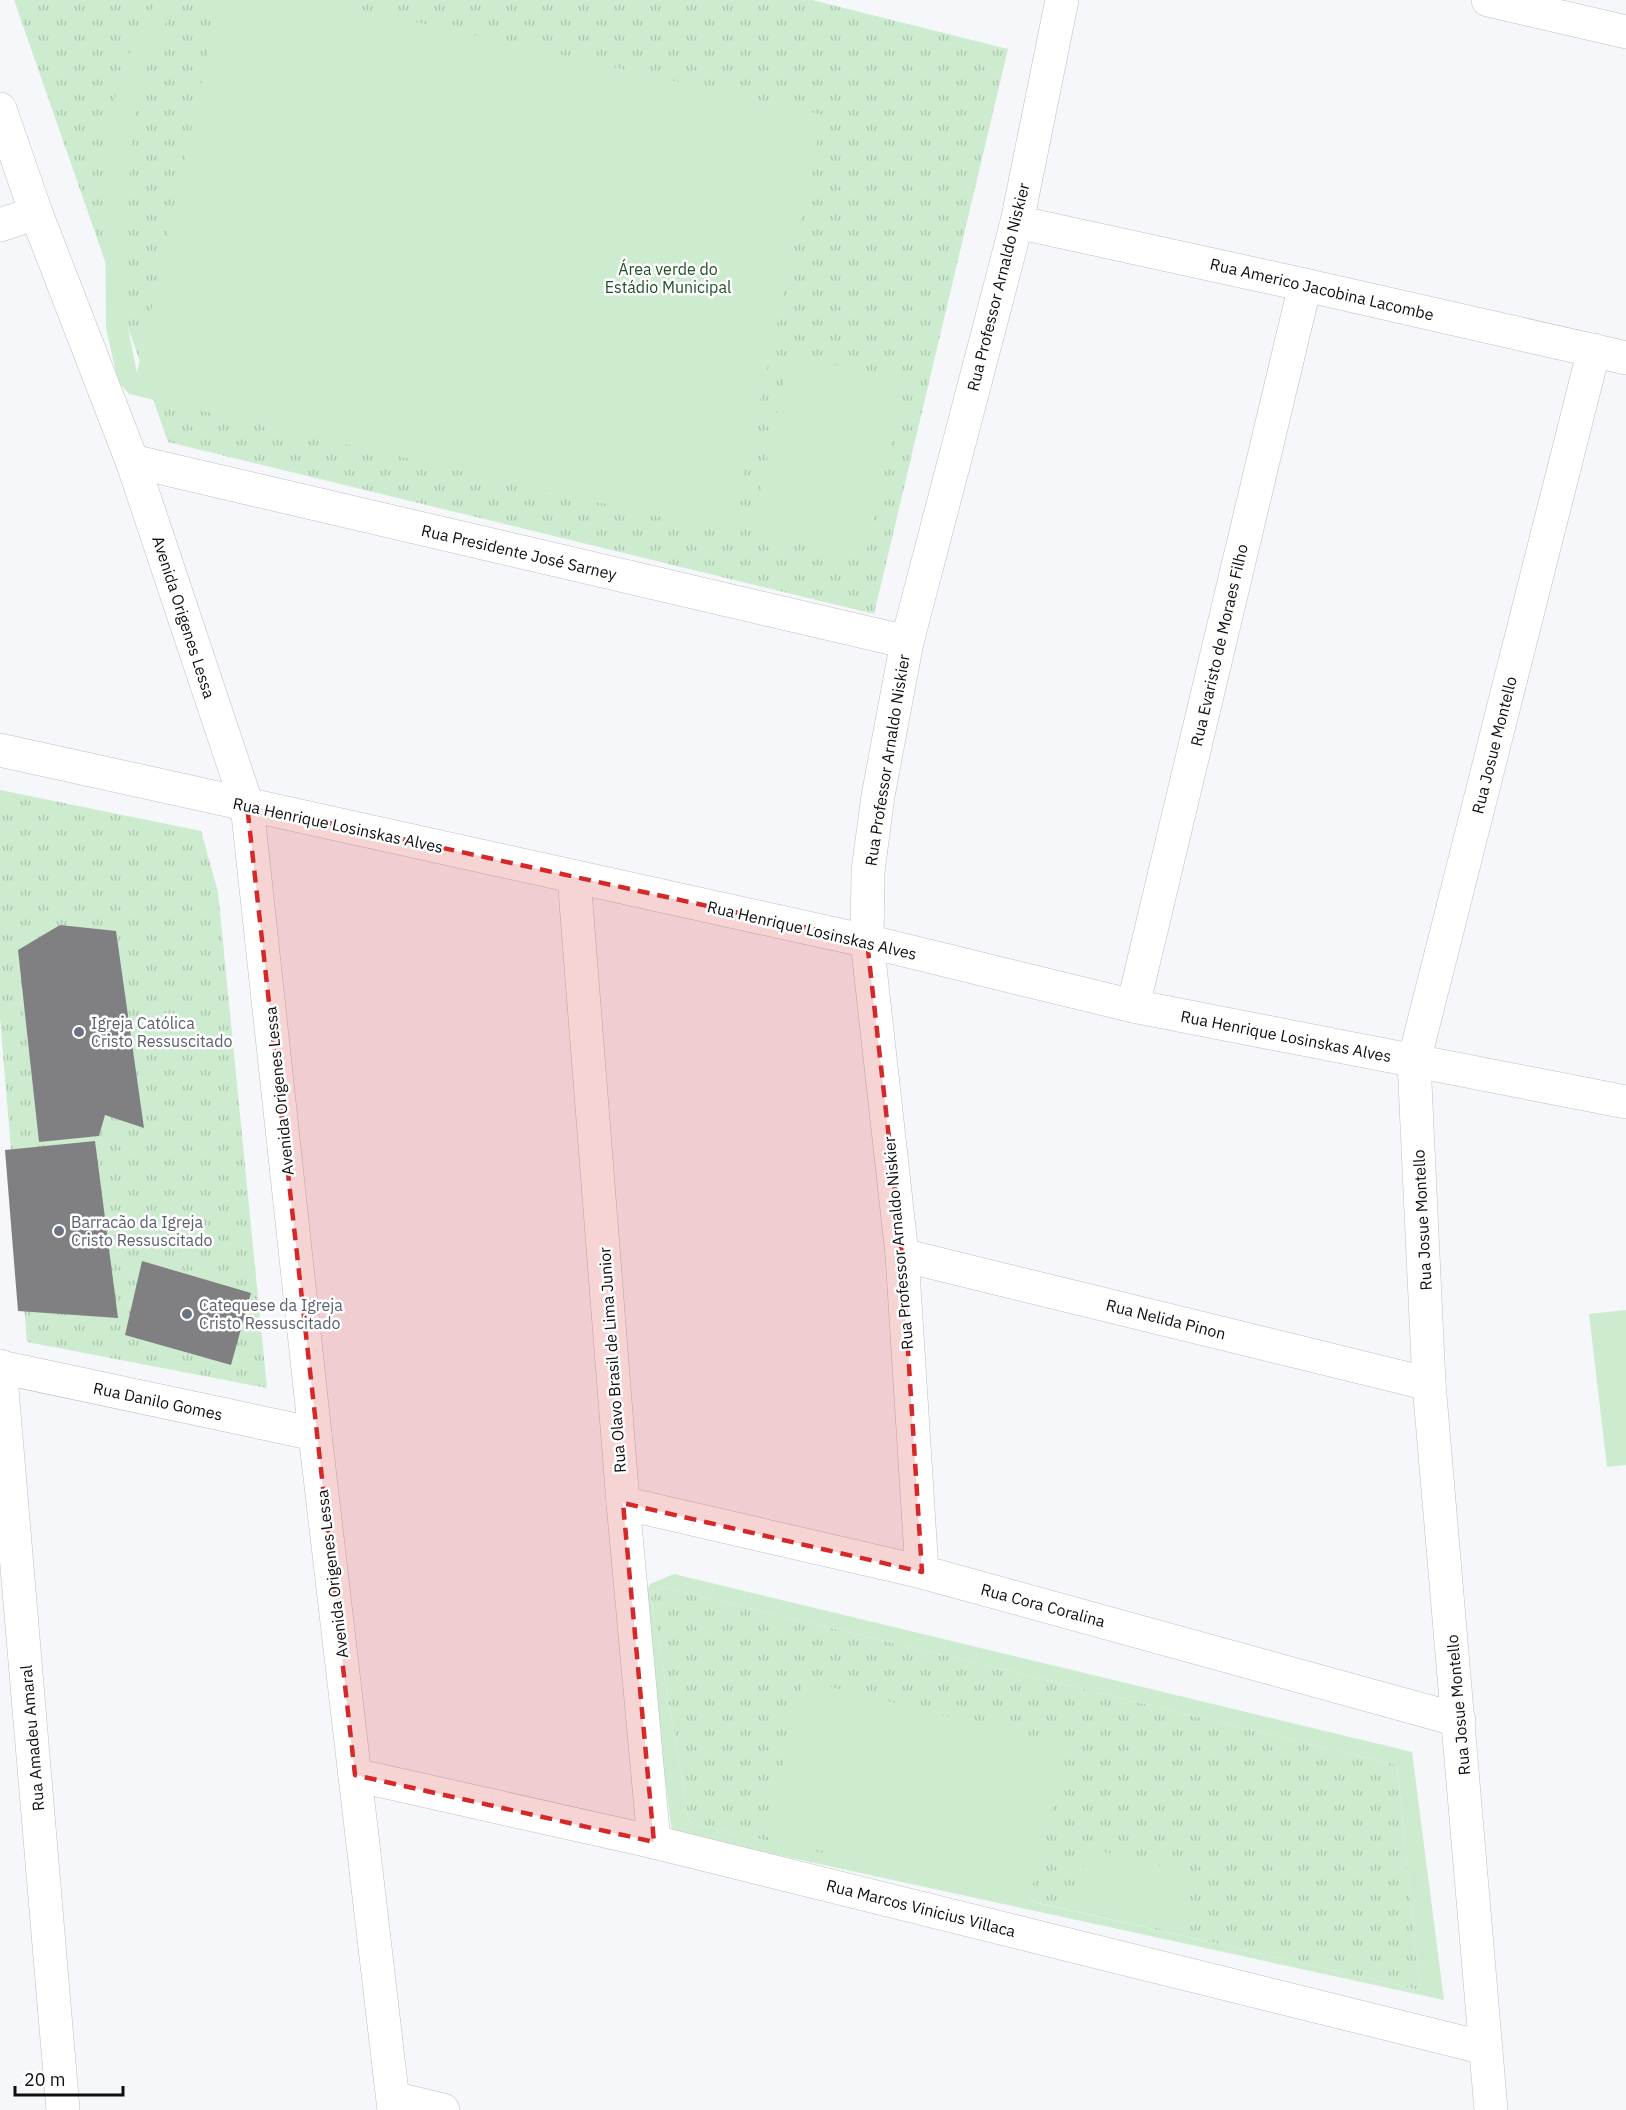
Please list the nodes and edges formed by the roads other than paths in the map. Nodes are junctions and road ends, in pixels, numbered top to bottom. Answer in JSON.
{"nodes":[{"id":1,"x":1062,"y":0,"type":"edge"},
{"id":2,"x":1488,"y":0,"type":"edge"},
{"id":3,"x":1559,"y":8,"type":"edge"},
{"id":4,"x":1626,"y":32,"type":"edge"},
{"id":5,"x":0,"y":109,"type":"edge"},
{"id":6,"x":36,"y":213,"type":"junction"},
{"id":7,"x":1017,"y":222,"type":"junction"},
{"id":8,"x":0,"y":225,"type":"edge"},
{"id":9,"x":1305,"y":285,"type":"junction"},
{"id":10,"x":1594,"y":351,"type":"junction"},
{"id":11,"x":1626,"y":358,"type":"edge"},
{"id":12,"x":132,"y":461,"type":"junction"},
{"id":13,"x":907,"y":642,"type":"junction"},
{"id":14,"x":0,"y":750,"type":"edge"},
{"id":15,"x":247,"y":805,"type":"junction"},
{"id":16,"x":574,"y":877,"type":"junction"},
{"id":17,"x":867,"y":942,"type":"junction"},
{"id":18,"x":1132,"y":1006,"type":"junction"},
{"id":19,"x":1414,"y":1061,"type":"junction"},
{"id":20,"x":1626,"y":1102,"type":"edge"},
{"id":21,"x":902,"y":1255,"type":"junction"},
{"id":22,"x":0,"y":1366,"type":"edge"},
{"id":23,"x":1430,"y":1384,"type":"junction"},
{"id":24,"x":315,"y":1434,"type":"junction"},
{"id":25,"x":623,"y":1503,"type":"junction"},
{"id":26,"x":922,"y":1572,"type":"junction"},
{"id":27,"x":1459,"y":1720,"type":"junction"},
{"id":28,"x":355,"y":1775,"type":"junction"},
{"id":29,"x":654,"y":1842,"type":"junction"},
{"id":30,"x":1485,"y":2048,"type":"junction"},
{"id":31,"x":394,"y":2104,"type":"edge"},
{"id":32,"x":63,"y":2110,"type":"edge"},
{"id":33,"x":443,"y":2110,"type":"edge"},
{"id":34,"x":1491,"y":2110,"type":"edge"}],
"edges":[{"from":1,"to":7,"type":"street","name":"Rua Professor Arnaldo Niskier"},
{"from":2,"to":3,"type":"street"},
{"from":3,"to":4,"type":"street"},
{"from":5,"to":6,"type":"street","name":"Avenida Origenes Lessa"},
{"from":6,"to":8,"type":"street"},
{"from":6,"to":12,"type":"street","name":"Avenida Origenes Lessa"},
{"from":7,"to":9,"type":"street","name":"Rua Americo Jacobina Lacombe"},
{"from":7,"to":13,"type":"street","name":"Rua Professor Arnaldo Niskier"},
{"from":9,"to":10,"type":"street","name":"Rua Americo Jacobina Lacombe"},
{"from":9,"to":18,"type":"street","name":"Rua Evaristo de Moraes Filho"},
{"from":10,"to":11,"type":"street","name":"Rua Americo Jacobina Lacombe"},
{"from":10,"to":19,"type":"street","name":"Rua Josue Montello"},
{"from":12,"to":13,"type":"street","name":"Rua Presidente José Sarney"},
{"from":12,"to":15,"type":"street","name":"Avenida Origenes Lessa"},
{"from":13,"to":17,"type":"street","name":"Rua Professor Arnaldo Niskier"},
{"from":14,"to":15,"type":"street","name":"Rua Henrique Losinskas Alves"},
{"from":15,"to":16,"type":"street","name":"Rua Henrique Losinskas Alves"},
{"from":15,"to":24,"type":"street","name":"Avenida Origenes Lessa"},
{"from":16,"to":17,"type":"street","name":"Rua Henrique Losinskas Alves"},
{"from":16,"to":25,"type":"street","name":"Rua Olavo Brasil de Lima Junior"},
{"from":17,"to":18,"type":"street","name":"Rua Henrique Losinskas Alves"},
{"from":17,"to":21,"type":"street","name":"Rua Professor Arnaldo Niskier"},
{"from":18,"to":19,"type":"street","name":"Rua Henrique Losinskas Alves"},
{"from":19,"to":20,"type":"street","name":"Rua Henrique Losinskas Alves"},
{"from":19,"to":23,"type":"street","name":"Rua Josue Montello"},
{"from":21,"to":23,"type":"street","name":"Rua Nelida Pinon"},
{"from":21,"to":26,"type":"street","name":"Rua Professor Arnaldo Niskier"},
{"from":22,"to":24,"type":"street","name":"Rua Danilo Gomes"},
{"from":22,"to":32,"type":"street","name":"Rua Amadeu Amaral"},
{"from":23,"to":27,"type":"street","name":"Rua Josue Montello"},
{"from":24,"to":28,"type":"street","name":"Avenida Origenes Lessa"},
{"from":25,"to":26,"type":"street","name":"Rua Cora Coralina"},
{"from":25,"to":29,"type":"street","name":"Rua Olavo Brasil de Lima Junior"},
{"from":26,"to":27,"type":"street","name":"Rua Cora Coralina"},
{"from":27,"to":30,"type":"street","name":"Rua Josue Montello"},
{"from":28,"to":29,"type":"street","name":"Rua Marcos Vinicius Villaca"},
{"from":28,"to":31,"type":"street","name":"Avenida Origenes Lessa"},
{"from":29,"to":30,"type":"street","name":"Rua Marcos Vinicius Villaca"},
{"from":30,"to":34,"type":"street","name":"Rua Josue Montello"},
{"from":31,"to":33,"type":"street"}]}
